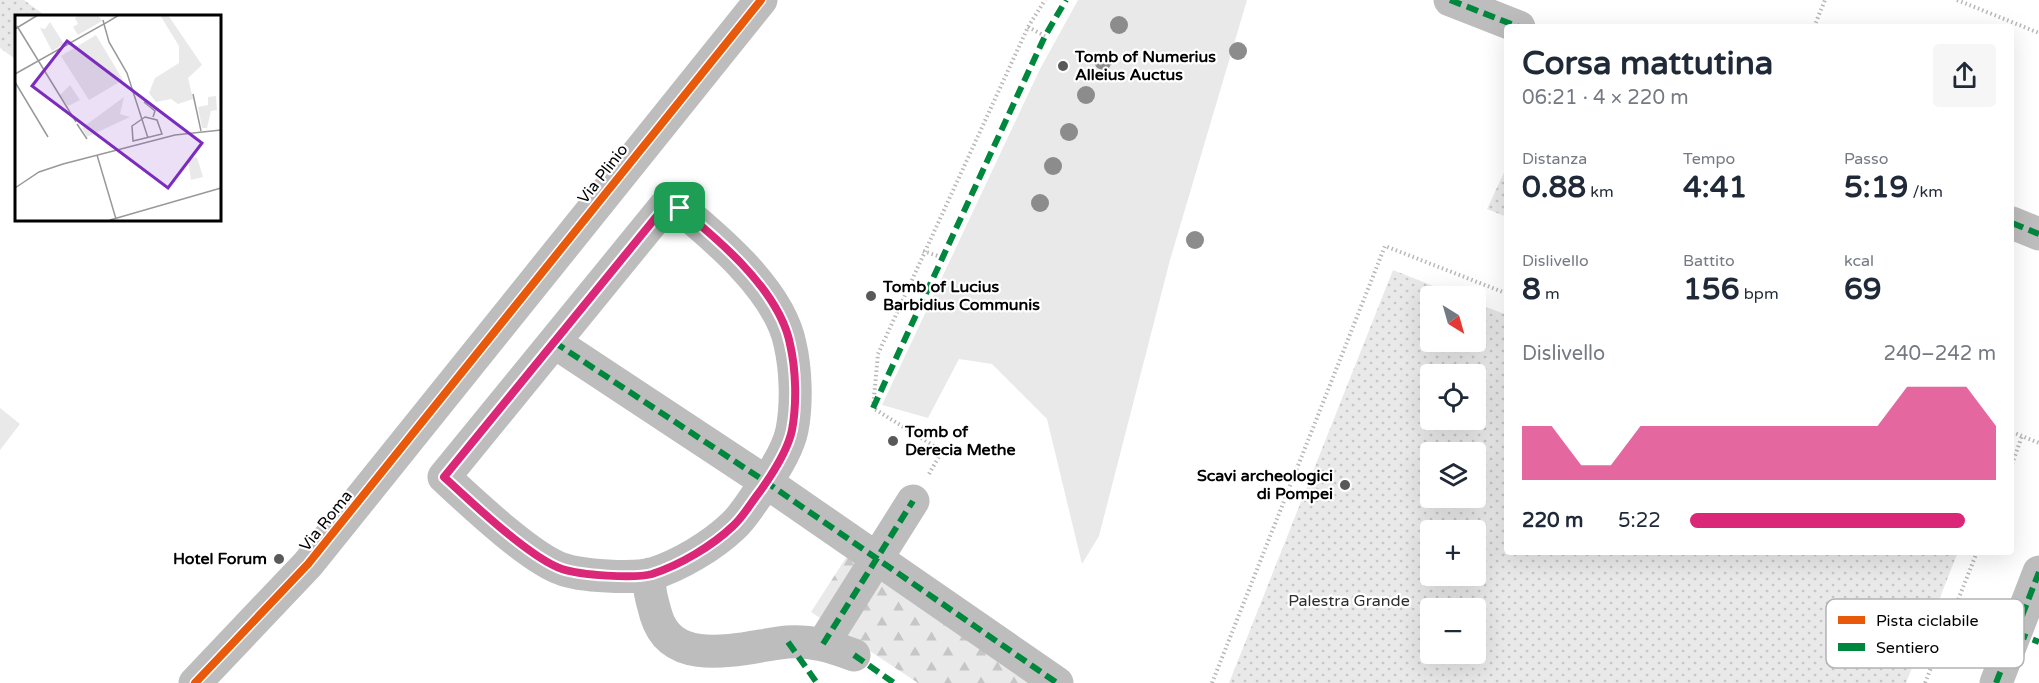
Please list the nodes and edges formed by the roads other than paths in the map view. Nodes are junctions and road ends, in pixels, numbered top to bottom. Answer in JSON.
{"nodes":[{"id":1,"x":761,"y":0,"type":"edge"},
{"id":2,"x":1450,"y":0,"type":"edge"},
{"id":3,"x":1511,"y":24,"type":"edge"},
{"id":4,"x":2014,"y":224,"type":"edge"},
{"id":5,"x":2039,"y":234,"type":"edge"},
{"id":6,"x":554,"y":342,"type":"junction"},
{"id":7,"x":467,"y":366,"type":"joint"},
{"id":8,"x":766,"y":482,"type":"junction"},
{"id":9,"x":913,"y":501,"type":"dead end"},
{"id":10,"x":877,"y":559,"type":"junction"},
{"id":11,"x":2039,"y":572,"type":"edge"},
{"id":12,"x":650,"y":574,"type":"junction"},
{"id":13,"x":2024,"y":611,"type":"edge"},
{"id":14,"x":823,"y":644,"type":"junction"},
{"id":15,"x":854,"y":655,"type":"dead end"},
{"id":16,"x":2002,"y":668,"type":"edge"},
{"id":17,"x":195,"y":683,"type":"edge"},
{"id":18,"x":1057,"y":683,"type":"edge"},
{"id":19,"x":1996,"y":683,"type":"edge"}],
"edges":[{"from":1,"to":7,"type":"street","name":"Via Plinio"},
{"from":2,"to":3,"type":"street"},
{"from":4,"to":5,"type":"street"},
{"from":6,"to":8,"type":"street"},
{"from":6,"to":8,"type":"street"},
{"from":6,"to":12,"type":"street"},
{"from":7,"to":17,"type":"street","name":"Via Roma"},
{"from":8,"to":10,"type":"street"},
{"from":8,"to":12,"type":"street"},
{"from":9,"to":10,"type":"street"},
{"from":10,"to":14,"type":"street"},
{"from":10,"to":18,"type":"street"},
{"from":11,"to":13,"type":"street"},
{"from":12,"to":14,"type":"street"},
{"from":14,"to":15,"type":"street"},
{"from":16,"to":19,"type":"street"}]}
